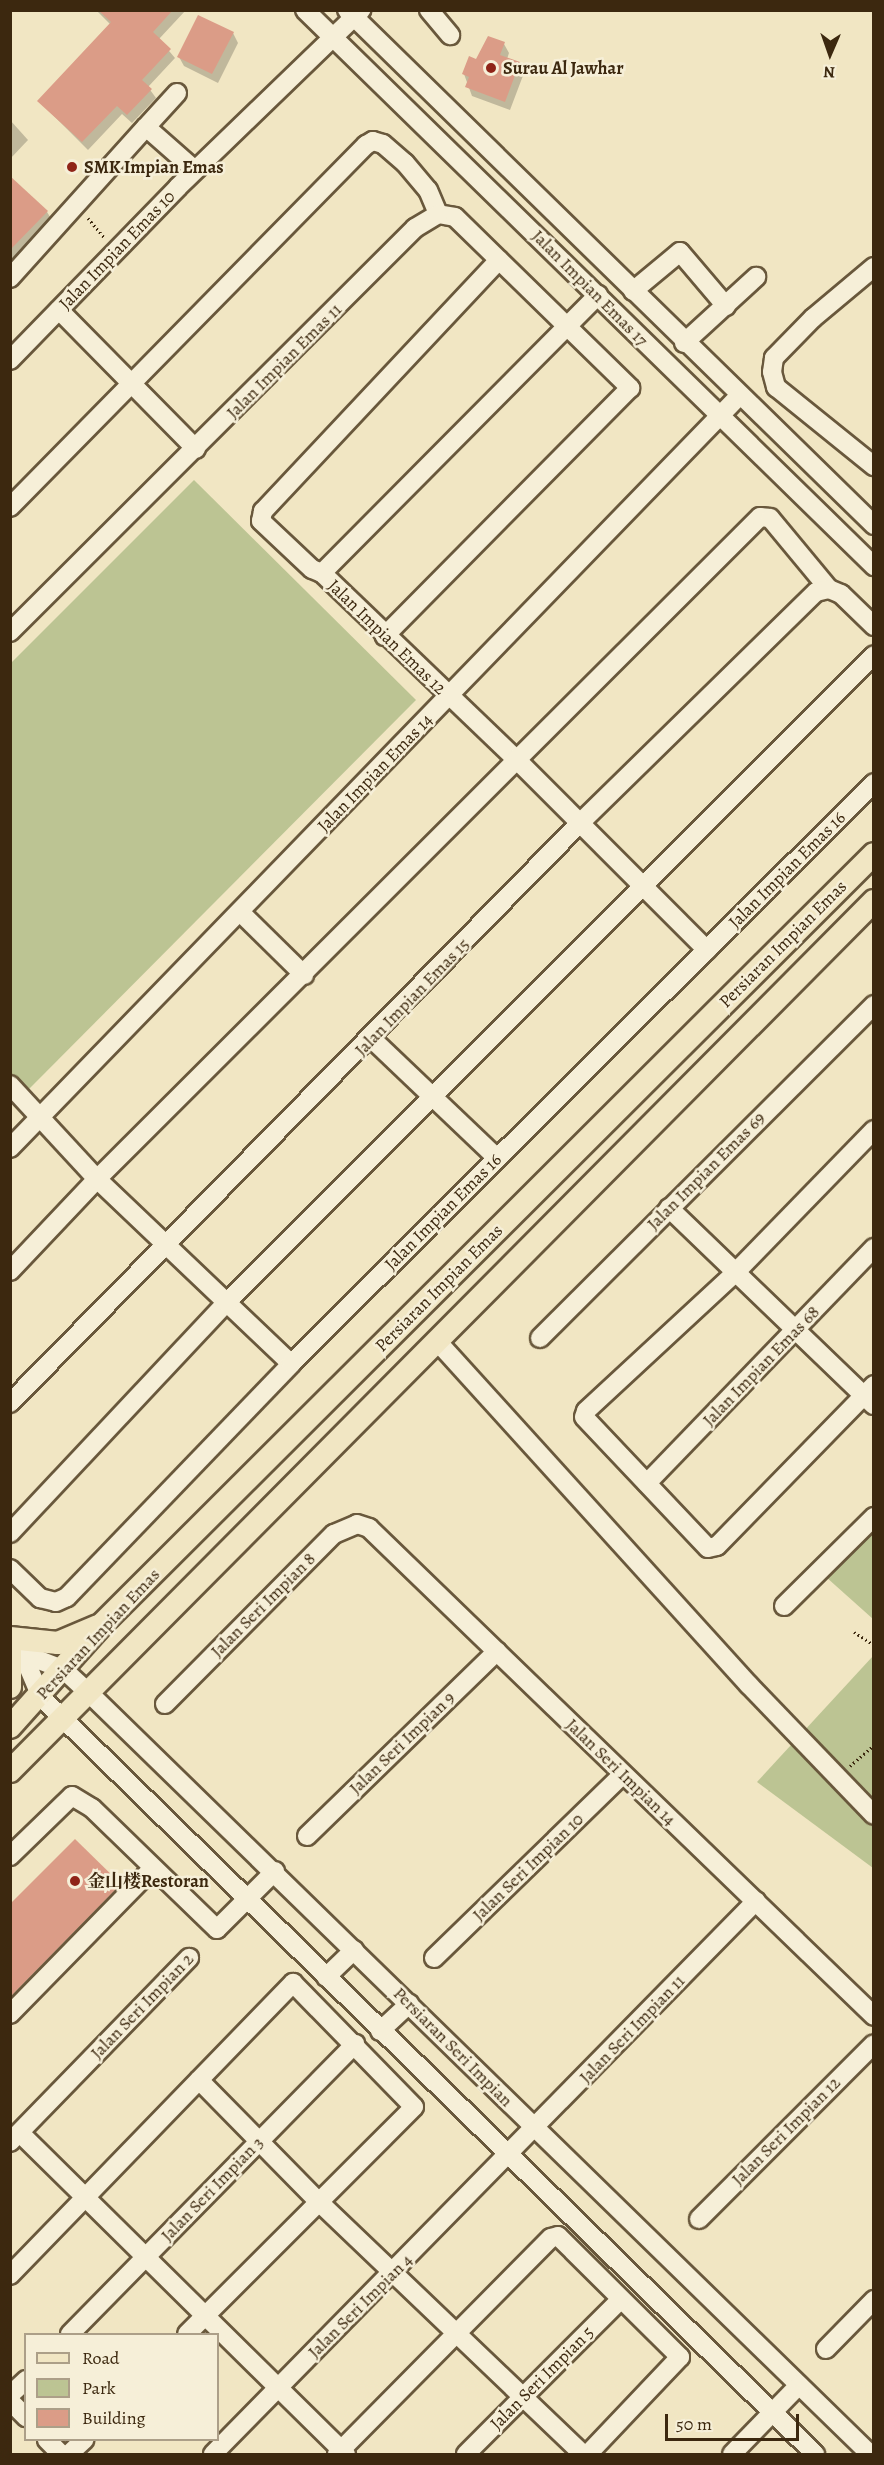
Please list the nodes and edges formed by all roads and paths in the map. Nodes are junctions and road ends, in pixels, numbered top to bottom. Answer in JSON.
{"nodes":[{"id":1,"x":305,"y":10,"type":"edge"},
{"id":2,"x":429,"y":10,"type":"edge"},
{"id":3,"x":354,"y":13,"type":"edge"},
{"id":4,"x":450,"y":35,"type":"dead end"},
{"id":5,"x":334,"y":37,"type":"junction"},
{"id":6,"x":177,"y":93,"type":"dead end"},
{"id":7,"x":146,"y":127,"type":"junction"},
{"id":8,"x":195,"y":170,"type":"junction"},
{"id":9,"x":74,"y":205,"type":"junction"},
{"id":10,"x":438,"y":214,"type":"junction"},
{"id":11,"x":117,"y":250,"type":"junction"},
{"id":12,"x":499,"y":260,"type":"junction"},
{"id":13,"x":873,"y":267,"type":"edge"},
{"id":14,"x":756,"y":277,"type":"dead end"},
{"id":15,"x":10,"y":278,"type":"edge"},
{"id":16,"x":633,"y":291,"type":"junction"},
{"id":17,"x":598,"y":295,"type":"junction"},
{"id":18,"x":726,"y":306,"type":"junction"},
{"id":19,"x":59,"y":310,"type":"junction"},
{"id":20,"x":565,"y":325,"type":"junction"},
{"id":21,"x":684,"y":344,"type":"junction"},
{"id":22,"x":10,"y":360,"type":"edge"},
{"id":23,"x":132,"y":384,"type":"junction"},
{"id":24,"x":738,"y":397,"type":"junction"},
{"id":25,"x":718,"y":418,"type":"junction"},
{"id":26,"x":196,"y":449,"type":"junction"},
{"id":27,"x":873,"y":466,"type":"edge"},
{"id":28,"x":10,"y":507,"type":"edge"},
{"id":29,"x":873,"y":525,"type":"edge"},
{"id":30,"x":873,"y":566,"type":"edge"},
{"id":31,"x":322,"y":573,"type":"junction"},
{"id":32,"x":823,"y":591,"type":"junction"},
{"id":33,"x":873,"y":626,"type":"edge"},
{"id":34,"x":10,"y":632,"type":"edge"},
{"id":35,"x":385,"y":636,"type":"junction"},
{"id":36,"x":873,"y":655,"type":"edge"},
{"id":37,"x":448,"y":697,"type":"junction"},
{"id":38,"x":516,"y":759,"type":"junction"},
{"id":39,"x":873,"y":783,"type":"edge"},
{"id":40,"x":580,"y":823,"type":"junction"},
{"id":41,"x":873,"y":854,"type":"edge"},
{"id":42,"x":643,"y":886,"type":"junction"},
{"id":43,"x":873,"y":901,"type":"edge"},
{"id":44,"x":240,"y":912,"type":"junction"},
{"id":45,"x":707,"y":950,"type":"junction"},
{"id":46,"x":304,"y":975,"type":"junction"},
{"id":47,"x":873,"y":1005,"type":"edge"},
{"id":48,"x":372,"y":1039,"type":"junction"},
{"id":49,"x":10,"y":1085,"type":"edge"},
{"id":50,"x":432,"y":1096,"type":"junction"},
{"id":51,"x":42,"y":1118,"type":"junction"},
{"id":52,"x":873,"y":1130,"type":"edge"},
{"id":53,"x":10,"y":1148,"type":"edge"},
{"id":54,"x":498,"y":1158,"type":"junction"},
{"id":55,"x":97,"y":1179,"type":"junction"},
{"id":56,"x":669,"y":1208,"type":"junction"},
{"id":57,"x":165,"y":1246,"type":"junction"},
{"id":58,"x":873,"y":1248,"type":"edge"},
{"id":59,"x":10,"y":1270,"type":"edge"},
{"id":60,"x":735,"y":1273,"type":"junction"},
{"id":61,"x":226,"y":1302,"type":"junction"},
{"id":62,"x":796,"y":1330,"type":"junction"},
{"id":63,"x":540,"y":1338,"type":"dead end"},
{"id":64,"x":437,"y":1341,"type":"junction"},
{"id":65,"x":291,"y":1364,"type":"junction"},
{"id":66,"x":870,"y":1395,"type":"edge"},
{"id":67,"x":10,"y":1403,"type":"edge"},
{"id":68,"x":647,"y":1483,"type":"junction"},
{"id":69,"x":873,"y":1517,"type":"edge"},
{"id":70,"x":369,"y":1528,"type":"joint"},
{"id":71,"x":10,"y":1533,"type":"edge"},
{"id":72,"x":10,"y":1569,"type":"edge"},
{"id":73,"x":784,"y":1606,"type":"dead end"},
{"id":74,"x":102,"y":1624,"type":"junction"},
{"id":75,"x":854,"y":1632,"type":"dead end"},
{"id":76,"x":10,"y":1639,"type":"edge"},
{"id":77,"x":873,"y":1645,"type":"edge"},
{"id":78,"x":497,"y":1651,"type":"junction"},
{"id":79,"x":18,"y":1652,"type":"edge"},
{"id":80,"x":63,"y":1669,"type":"junction"},
{"id":81,"x":10,"y":1687,"type":"edge"},
{"id":82,"x":88,"y":1692,"type":"junction"},
{"id":83,"x":41,"y":1697,"type":"junction"},
{"id":84,"x":165,"y":1704,"type":"dead end"},
{"id":85,"x":63,"y":1718,"type":"junction"},
{"id":86,"x":10,"y":1727,"type":"edge"},
{"id":87,"x":873,"y":1745,"type":"edge"},
{"id":88,"x":10,"y":1771,"type":"edge"},
{"id":89,"x":622,"y":1775,"type":"junction"},
{"id":90,"x":837,"y":1777,"type":"junction"},
{"id":91,"x":873,"y":1815,"type":"edge"},
{"id":92,"x":307,"y":1836,"type":"dead end"},
{"id":93,"x":10,"y":1856,"type":"edge"},
{"id":94,"x":153,"y":1868,"type":"junction"},
{"id":95,"x":275,"y":1871,"type":"junction"},
{"id":96,"x":248,"y":1899,"type":"junction"},
{"id":97,"x":756,"y":1901,"type":"junction"},
{"id":98,"x":354,"y":1950,"type":"junction"},
{"id":99,"x":189,"y":1958,"type":"dead end"},
{"id":100,"x":434,"y":1958,"type":"dead end"},
{"id":101,"x":326,"y":1977,"type":"junction"},
{"id":102,"x":409,"y":2004,"type":"junction"},
{"id":103,"x":10,"y":2014,"type":"edge"},
{"id":104,"x":873,"y":2016,"type":"edge"},
{"id":105,"x":380,"y":2031,"type":"junction"},
{"id":106,"x":355,"y":2044,"type":"junction"},
{"id":107,"x":873,"y":2044,"type":"edge"},
{"id":108,"x":199,"y":2080,"type":"junction"},
{"id":109,"x":535,"y":2129,"type":"junction"},
{"id":110,"x":15,"y":2138,"type":"edge"},
{"id":111,"x":261,"y":2140,"type":"junction"},
{"id":112,"x":507,"y":2157,"type":"junction"},
{"id":113,"x":87,"y":2196,"type":"junction"},
{"id":114,"x":319,"y":2202,"type":"junction"},
{"id":115,"x":699,"y":2219,"type":"dead end"},
{"id":116,"x":148,"y":2255,"type":"junction"},
{"id":117,"x":393,"y":2272,"type":"junction"},
{"id":118,"x":10,"y":2276,"type":"edge"},
{"id":119,"x":873,"y":2300,"type":"edge"},
{"id":120,"x":619,"y":2301,"type":"junction"},
{"id":121,"x":204,"y":2317,"type":"junction"},
{"id":122,"x":71,"y":2333,"type":"edge"},
{"id":123,"x":188,"y":2333,"type":"edge"},
{"id":124,"x":457,"y":2334,"type":"junction"},
{"id":125,"x":826,"y":2349,"type":"dead end"},
{"id":126,"x":24,"y":2382,"type":"edge"},
{"id":127,"x":799,"y":2385,"type":"junction"},
{"id":128,"x":279,"y":2388,"type":"junction"},
{"id":129,"x":10,"y":2395,"type":"edge"},
{"id":130,"x":524,"y":2396,"type":"junction"},
{"id":131,"x":10,"y":2400,"type":"edge"},
{"id":132,"x":772,"y":2412,"type":"junction"},
{"id":133,"x":24,"y":2415,"type":"edge"},
{"id":134,"x":49,"y":2441,"type":"edge"},
{"id":135,"x":82,"y":2441,"type":"edge"},
{"id":136,"x":341,"y":2453,"type":"edge"},
{"id":137,"x":61,"y":2454,"type":"edge"},
{"id":138,"x":69,"y":2454,"type":"edge"},
{"id":139,"x":213,"y":2454,"type":"edge"},
{"id":140,"x":466,"y":2454,"type":"edge"},
{"id":141,"x":583,"y":2454,"type":"edge"},
{"id":142,"x":588,"y":2454,"type":"edge"},
{"id":143,"x":732,"y":2454,"type":"edge"},
{"id":144,"x":815,"y":2454,"type":"edge"},
{"id":145,"x":870,"y":2454,"type":"edge"}],
"edges":[{"from":1,"to":5,"type":"street","name":"Jalan Impian Emas 17"},
{"from":2,"to":4,"type":"street"},
{"from":3,"to":5,"type":"street","name":"Jalan Impian Emas 10"},
{"from":3,"to":16,"type":"street","name":"Jalan Impian Emas 17"},
{"from":5,"to":8,"type":"street","name":"Jalan Impian Emas 10"},
{"from":5,"to":17,"type":"street","name":"Jalan Impian Emas 17"},
{"from":6,"to":7,"type":"street"},
{"from":7,"to":8,"type":"street"},
{"from":7,"to":9,"type":"street"},
{"from":8,"to":11,"type":"street","name":"Jalan Impian Emas 10"},
{"from":9,"to":11,"type":"path"},
{"from":9,"to":15,"type":"street"},
{"from":10,"to":12,"type":"street"},
{"from":10,"to":23,"type":"street"},
{"from":10,"to":26,"type":"street","name":"Jalan Impian Emas 11"},
{"from":11,"to":19,"type":"street","name":"Jalan Impian Emas 10"},
{"from":12,"to":20,"type":"street"},
{"from":12,"to":31,"type":"street"},
{"from":13,"to":27,"type":"street"},
{"from":14,"to":18,"type":"street"},
{"from":16,"to":18,"type":"street"},
{"from":16,"to":21,"type":"street","name":"Jalan Impian Emas 17"},
{"from":17,"to":20,"type":"street","name":"Jalan Impian Emas 12"},
{"from":17,"to":25,"type":"street","name":"Jalan Impian Emas 17"},
{"from":18,"to":21,"type":"street"},
{"from":19,"to":22,"type":"street","name":"Jalan Impian Emas 10"},
{"from":19,"to":23,"type":"street"},
{"from":20,"to":31,"type":"street","name":"Jalan Impian Emas 12"},
{"from":20,"to":35,"type":"street"},
{"from":21,"to":24,"type":"street","name":"Jalan Impian Emas 17"},
{"from":23,"to":26,"type":"street"},
{"from":23,"to":28,"type":"street"},
{"from":24,"to":25,"type":"street","name":"Jalan Impian Emas 14"},
{"from":24,"to":29,"type":"street","name":"Jalan Impian Emas 17"},
{"from":25,"to":30,"type":"street","name":"Jalan Impian Emas 17"},
{"from":25,"to":37,"type":"street","name":"Jalan Impian Emas 14"},
{"from":26,"to":34,"type":"street","name":"Jalan Impian Emas 11"},
{"from":31,"to":35,"type":"street","name":"Jalan Impian Emas 12"},
{"from":32,"to":33,"type":"street"},
{"from":32,"to":38,"type":"street"},
{"from":32,"to":40,"type":"street","name":"Jalan Impian Emas 15"},
{"from":35,"to":37,"type":"street","name":"Jalan Impian Emas 12"},
{"from":36,"to":42,"type":"street"},
{"from":37,"to":38,"type":"street","name":"Jalan Impian Emas 12"},
{"from":37,"to":44,"type":"street","name":"Jalan Impian Emas 14"},
{"from":38,"to":40,"type":"street","name":"Jalan Impian Emas 12"},
{"from":38,"to":46,"type":"street"},
{"from":39,"to":45,"type":"street","name":"Jalan Impian Emas 16"},
{"from":40,"to":42,"type":"street","name":"Jalan Impian Emas 12"},
{"from":40,"to":48,"type":"street","name":"Jalan Impian Emas 15"},
{"from":41,"to":74,"type":"main road","name":"Persiaran Impian Emas"},
{"from":42,"to":45,"type":"street","name":"Jalan Impian Emas 12"},
{"from":42,"to":50,"type":"street"},
{"from":43,"to":64,"type":"main road","name":"Persiaran Impian Emas"},
{"from":44,"to":46,"type":"street"},
{"from":44,"to":51,"type":"street","name":"Jalan Impian Emas 14"},
{"from":45,"to":54,"type":"street","name":"Jalan Impian Emas 16"},
{"from":46,"to":55,"type":"street"},
{"from":47,"to":56,"type":"street","name":"Jalan Impian Emas 69"},
{"from":48,"to":50,"type":"street"},
{"from":48,"to":57,"type":"street","name":"Jalan Impian Emas 15"},
{"from":49,"to":51,"type":"street"},
{"from":50,"to":54,"type":"street"},
{"from":50,"to":61,"type":"street"},
{"from":51,"to":53,"type":"street","name":"Jalan Impian Emas 14"},
{"from":51,"to":55,"type":"street"},
{"from":52,"to":60,"type":"street"},
{"from":54,"to":65,"type":"street","name":"Jalan Impian Emas 16"},
{"from":55,"to":57,"type":"street"},
{"from":55,"to":59,"type":"street"},
{"from":56,"to":60,"type":"street"},
{"from":56,"to":63,"type":"street","name":"Jalan Impian Emas 69"},
{"from":57,"to":61,"type":"street"},
{"from":57,"to":67,"type":"street","name":"Jalan Impian Emas 15"},
{"from":58,"to":62,"type":"street","name":"Jalan Impian Emas 68"},
{"from":60,"to":62,"type":"street"},
{"from":60,"to":68,"type":"street"},
{"from":61,"to":65,"type":"street"},
{"from":61,"to":71,"type":"street"},
{"from":62,"to":66,"type":"street"},
{"from":62,"to":68,"type":"street","name":"Jalan Impian Emas 68"},
{"from":64,"to":82,"type":"main road","name":"Persiaran Impian Emas"},
{"from":64,"to":90,"type":"street"},
{"from":65,"to":72,"type":"street","name":"Jalan Impian Emas 16"},
{"from":66,"to":68,"type":"street"},
{"from":69,"to":73,"type":"street"},
{"from":70,"to":78,"type":"street","name":"Jalan Seri Impian 14"},
{"from":70,"to":84,"type":"street","name":"Jalan Seri Impian 8"},
{"from":74,"to":76,"type":"main road"},
{"from":74,"to":80,"type":"main road","name":"Persiaran Impian Emas"},
{"from":75,"to":77,"type":"path"},
{"from":76,"to":79,"type":"street"},
{"from":78,"to":89,"type":"street","name":"Jalan Seri Impian 14"},
{"from":78,"to":92,"type":"street","name":"Jalan Seri Impian 9"},
{"from":79,"to":80,"type":"street","name":"Persiaran Seri Impian"},
{"from":79,"to":81,"type":"main road"},
{"from":79,"to":83,"type":"street"},
{"from":80,"to":82,"type":"street","name":"Persiaran Seri Impian"},
{"from":80,"to":83,"type":"main road","name":"Persiaran Impian Emas"},
{"from":82,"to":85,"type":"main road","name":"Persiaran Impian Emas"},
{"from":82,"to":95,"type":"street","name":"Persiaran Seri Impian"},
{"from":83,"to":85,"type":"street"},
{"from":83,"to":86,"type":"main road","name":"Persiaran Impian Emas"},
{"from":85,"to":88,"type":"main road","name":"Persiaran Impian Emas"},
{"from":85,"to":96,"type":"street"},
{"from":87,"to":90,"type":"path"},
{"from":89,"to":97,"type":"street","name":"Jalan Seri Impian 14"},
{"from":89,"to":100,"type":"street","name":"Jalan Seri Impian 10"},
{"from":90,"to":91,"type":"street"},
{"from":93,"to":94,"type":"street"},
{"from":94,"to":96,"type":"street"},
{"from":94,"to":103,"type":"street"},
{"from":95,"to":96,"type":"street"},
{"from":95,"to":98,"type":"street","name":"Persiaran Seri Impian"},
{"from":96,"to":101,"type":"street"},
{"from":97,"to":104,"type":"street","name":"Jalan Seri Impian 14"},
{"from":97,"to":109,"type":"street","name":"Jalan Seri Impian 11"},
{"from":98,"to":101,"type":"street"},
{"from":98,"to":102,"type":"street","name":"Persiaran Seri Impian"},
{"from":99,"to":110,"type":"street","name":"Jalan Seri Impian 2"},
{"from":101,"to":105,"type":"street"},
{"from":102,"to":105,"type":"street"},
{"from":102,"to":109,"type":"street","name":"Persiaran Seri Impian"},
{"from":105,"to":112,"type":"street"},
{"from":106,"to":108,"type":"street"},
{"from":106,"to":111,"type":"street","name":"Jalan Seri Impian 3"},
{"from":106,"to":114,"type":"street"},
{"from":107,"to":115,"type":"street","name":"Jalan Seri Impian 12"},
{"from":108,"to":111,"type":"street"},
{"from":108,"to":113,"type":"street"},
{"from":109,"to":112,"type":"street","name":"Jalan Seri Impian 11"},
{"from":109,"to":127,"type":"street","name":"Persiaran Seri Impian"},
{"from":110,"to":113,"type":"street"},
{"from":111,"to":114,"type":"street"},
{"from":111,"to":116,"type":"street","name":"Jalan Seri Impian 3"},
{"from":112,"to":117,"type":"street","name":"Jalan Seri Impian 4"},
{"from":112,"to":132,"type":"street"},
{"from":113,"to":116,"type":"street"},
{"from":113,"to":118,"type":"street"},
{"from":114,"to":117,"type":"street"},
{"from":114,"to":121,"type":"street"},
{"from":116,"to":121,"type":"street"},
{"from":116,"to":122,"type":"street","name":"Jalan Seri Impian 3"},
{"from":117,"to":124,"type":"street"},
{"from":117,"to":128,"type":"street","name":"Jalan Seri Impian 4"},
{"from":119,"to":125,"type":"street"},
{"from":120,"to":124,"type":"street"},
{"from":120,"to":130,"type":"street","name":"Jalan Seri Impian 5"},
{"from":120,"to":142,"type":"street"},
{"from":121,"to":123,"type":"street"},
{"from":121,"to":128,"type":"street"},
{"from":124,"to":130,"type":"street"},
{"from":124,"to":136,"type":"street"},
{"from":126,"to":129,"type":"street"},
{"from":127,"to":132,"type":"street"},
{"from":127,"to":145,"type":"street","name":"Persiaran Seri Impian"},
{"from":128,"to":136,"type":"street"},
{"from":128,"to":139,"type":"street","name":"Jalan Seri Impian 4"},
{"from":130,"to":140,"type":"street","name":"Jalan Seri Impian 5"},
{"from":130,"to":141,"type":"street"},
{"from":131,"to":133,"type":"street"},
{"from":132,"to":143,"type":"street"},
{"from":132,"to":144,"type":"street"},
{"from":134,"to":137,"type":"street"},
{"from":135,"to":138,"type":"street"}]}
